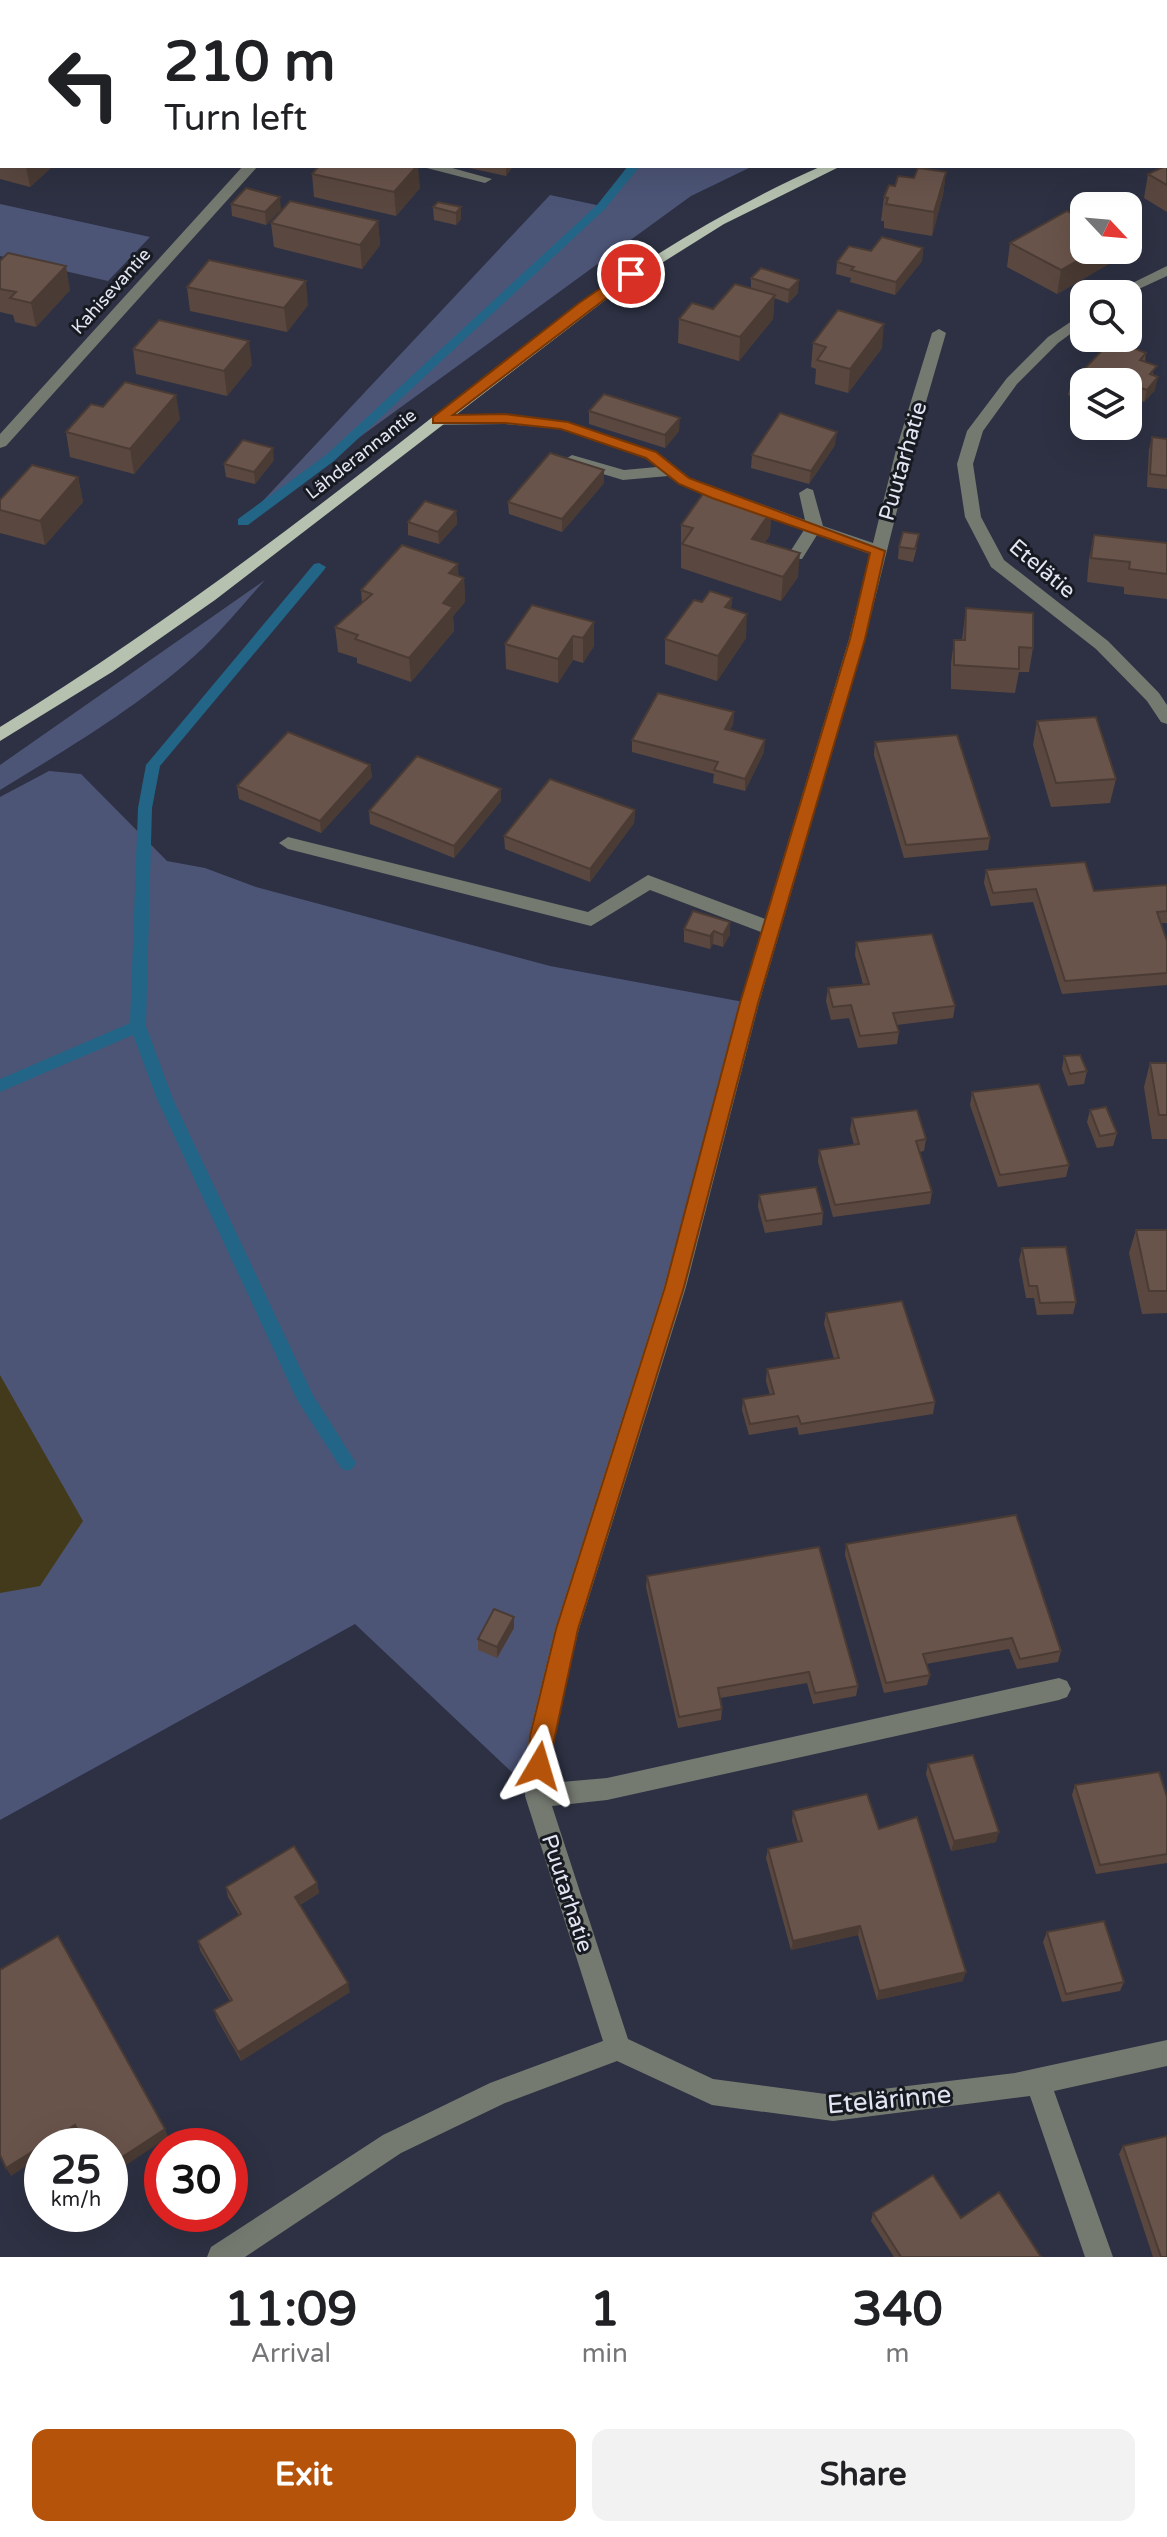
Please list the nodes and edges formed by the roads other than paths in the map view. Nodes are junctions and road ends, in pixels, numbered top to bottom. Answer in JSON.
{"nodes":[{"id":1,"x":249,"y":168,"type":"edge"},
{"id":2,"x":435,"y":168,"type":"edge"},
{"id":3,"x":829,"y":168,"type":"edge"},
{"id":4,"x":485,"y":179,"type":"dead end"},
{"id":5,"x":1167,"y":270,"type":"edge"},
{"id":6,"x":1142,"y":281,"type":"edge"},
{"id":7,"x":1070,"y":327,"type":"edge"},
{"id":8,"x":939,"y":333,"type":"dead end"},
{"id":9,"x":438,"y":420,"type":"junction"},
{"id":10,"x":0,"y":443,"type":"edge"},
{"id":11,"x":572,"y":460,"type":"edge"},
{"id":12,"x":668,"y":471,"type":"junction"},
{"id":13,"x":807,"y":493,"type":"dead end"},
{"id":14,"x":815,"y":526,"type":"junction"},
{"id":15,"x":878,"y":551,"type":"junction"},
{"id":16,"x":796,"y":555,"type":"edge"},
{"id":17,"x":1167,"y":718,"type":"edge"},
{"id":18,"x":0,"y":735,"type":"edge"},
{"id":19,"x":288,"y":843,"type":"dead end"},
{"id":20,"x":771,"y":929,"type":"junction"},
{"id":21,"x":1059,"y":1689,"type":"dead end"},
{"id":22,"x":537,"y":1796,"type":"junction"},
{"id":23,"x":618,"y":2048,"type":"junction"},
{"id":24,"x":1167,"y":2053,"type":"edge"},
{"id":25,"x":1038,"y":2081,"type":"junction"},
{"id":26,"x":221,"y":2257,"type":"edge"},
{"id":27,"x":1099,"y":2257,"type":"edge"}],
"edges":[{"from":1,"to":10,"type":"street","name":"Kahisevantie"},
{"from":2,"to":4,"type":"street"},
{"from":3,"to":9,"type":"main road","name":"Lähderannantie"},
{"from":5,"to":6,"type":"street"},
{"from":7,"to":17,"type":"street","name":"Etelätie"},
{"from":8,"to":15,"type":"street","name":"Puutarhatie"},
{"from":9,"to":12,"type":"street"},
{"from":9,"to":18,"type":"main road","name":"Lähderannantie"},
{"from":11,"to":12,"type":"street"},
{"from":12,"to":14,"type":"street"},
{"from":13,"to":14,"type":"street"},
{"from":14,"to":15,"type":"street"},
{"from":14,"to":16,"type":"street"},
{"from":15,"to":20,"type":"street","name":"Puutarhatie"},
{"from":19,"to":20,"type":"street"},
{"from":20,"to":22,"type":"street","name":"Puutarhatie"},
{"from":21,"to":22,"type":"street"},
{"from":22,"to":23,"type":"street","name":"Puutarhatie"},
{"from":23,"to":25,"type":"street","name":"Etelärinne"},
{"from":23,"to":26,"type":"street"},
{"from":24,"to":25,"type":"street","name":"Etelärinne"},
{"from":25,"to":27,"type":"street"}]}
